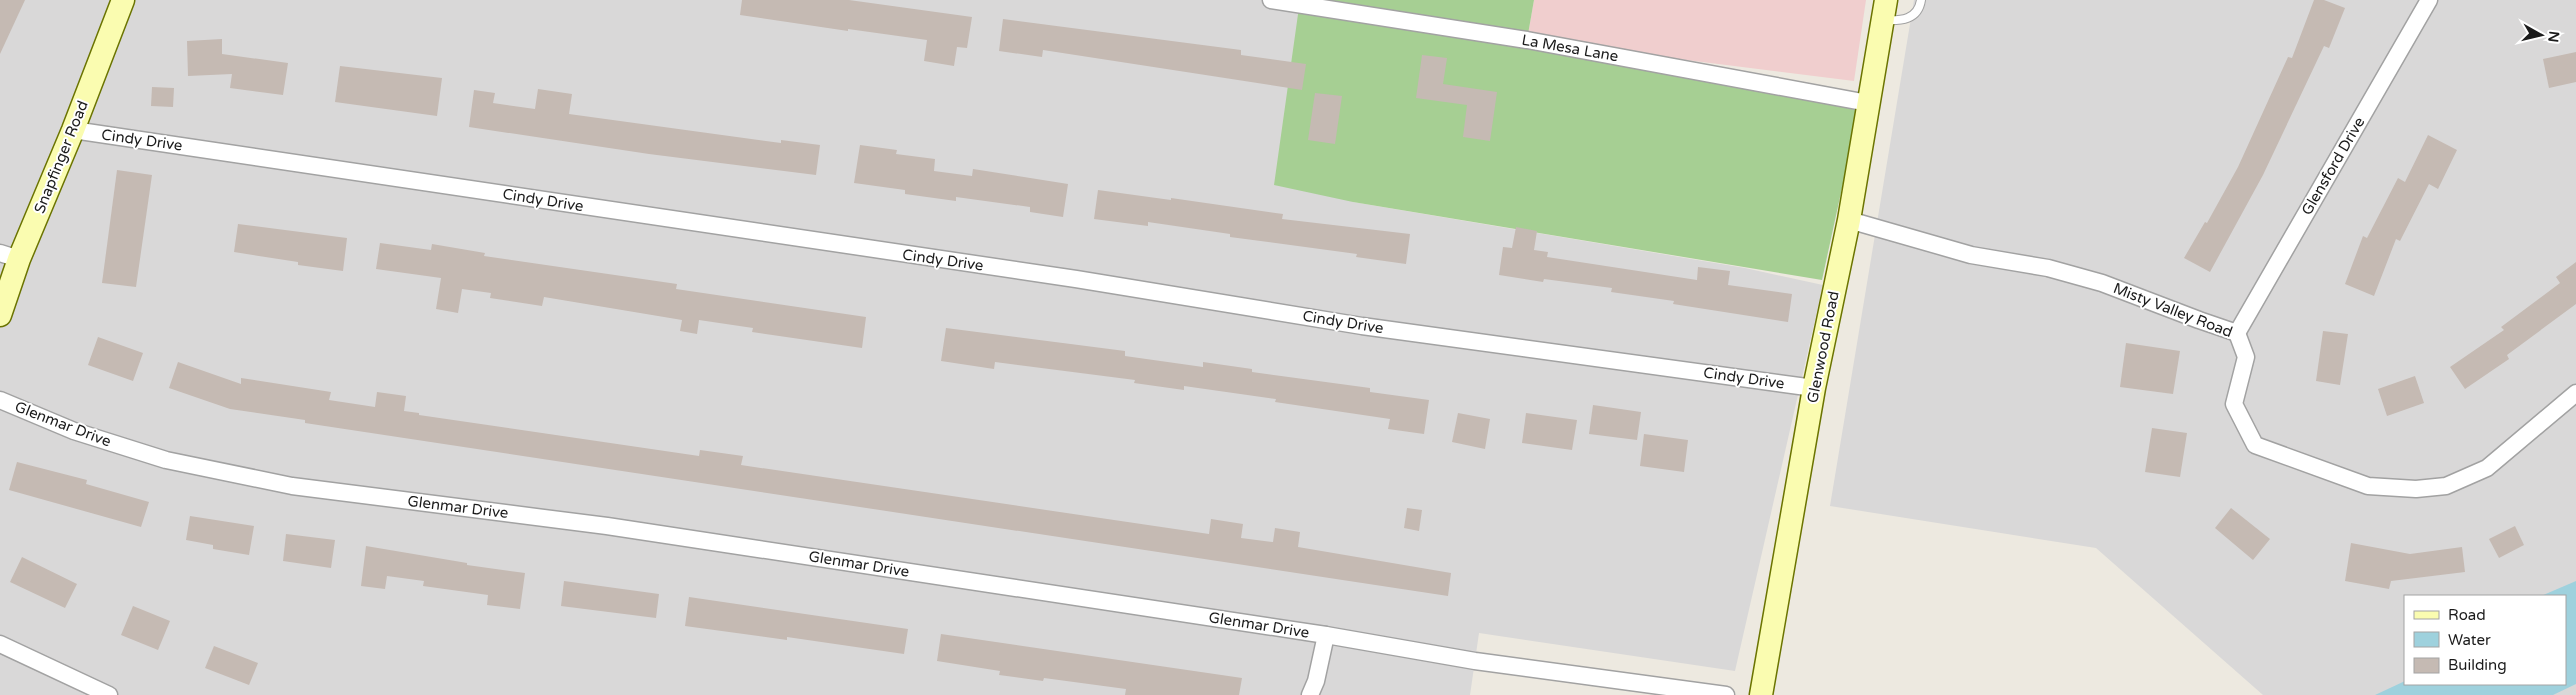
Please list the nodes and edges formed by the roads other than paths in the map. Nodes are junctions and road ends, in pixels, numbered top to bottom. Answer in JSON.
{"nodes":[{"id":1,"x":123,"y":0,"type":"edge"},
{"id":2,"x":1271,"y":0,"type":"edge"},
{"id":3,"x":1921,"y":0,"type":"edge"},
{"id":4,"x":2429,"y":0,"type":"edge"},
{"id":5,"x":1884,"y":10,"type":"edge"},
{"id":6,"x":1868,"y":103,"type":"junction"},
{"id":7,"x":73,"y":130,"type":"junction"},
{"id":8,"x":1849,"y":220,"type":"junction"},
{"id":9,"x":9,"y":256,"type":"edge"},
{"id":10,"x":0,"y":315,"type":"edge"},
{"id":11,"x":2237,"y":332,"type":"junction"},
{"id":12,"x":1814,"y":388,"type":"junction"},
{"id":13,"x":2576,"y":392,"type":"edge"},
{"id":14,"x":0,"y":400,"type":"edge"},
{"id":15,"x":1326,"y":635,"type":"junction"},
{"id":16,"x":0,"y":644,"type":"edge"},
{"id":17,"x":1648,"y":690,"type":"edge"},
{"id":18,"x":109,"y":695,"type":"edge"},
{"id":19,"x":1310,"y":695,"type":"edge"},
{"id":20,"x":1726,"y":695,"type":"edge"},
{"id":21,"x":1761,"y":695,"type":"edge"}],
"edges":[{"from":1,"to":7,"type":"main road","name":"Snapfinger Road"},
{"from":2,"to":6,"type":"street","name":"La Mesa Lane"},
{"from":3,"to":5,"type":"lane"},
{"from":4,"to":11,"type":"street","name":"Glensford Drive"},
{"from":5,"to":6,"type":"main road","name":"Glenwood Road"},
{"from":6,"to":8,"type":"main road","name":"Glenwood Road"},
{"from":7,"to":9,"type":"main road","name":"Snapfinger Road"},
{"from":7,"to":12,"type":"street","name":"Cindy Drive"},
{"from":8,"to":11,"type":"street","name":"Misty Valley Road"},
{"from":8,"to":12,"type":"main road","name":"Glenwood Road"},
{"from":9,"to":10,"type":"main road","name":"Snapfinger Road"},
{"from":11,"to":13,"type":"street","name":"Misty Valley Road"},
{"from":12,"to":21,"type":"main road","name":"Glenwood Road"},
{"from":14,"to":15,"type":"street","name":"Glenmar Drive"},
{"from":15,"to":17,"type":"street","name":"Glenmar Drive"},
{"from":15,"to":19,"type":"street"},
{"from":16,"to":18,"type":"street"},
{"from":17,"to":20,"type":"street","name":"Glenmar Drive"}]}
